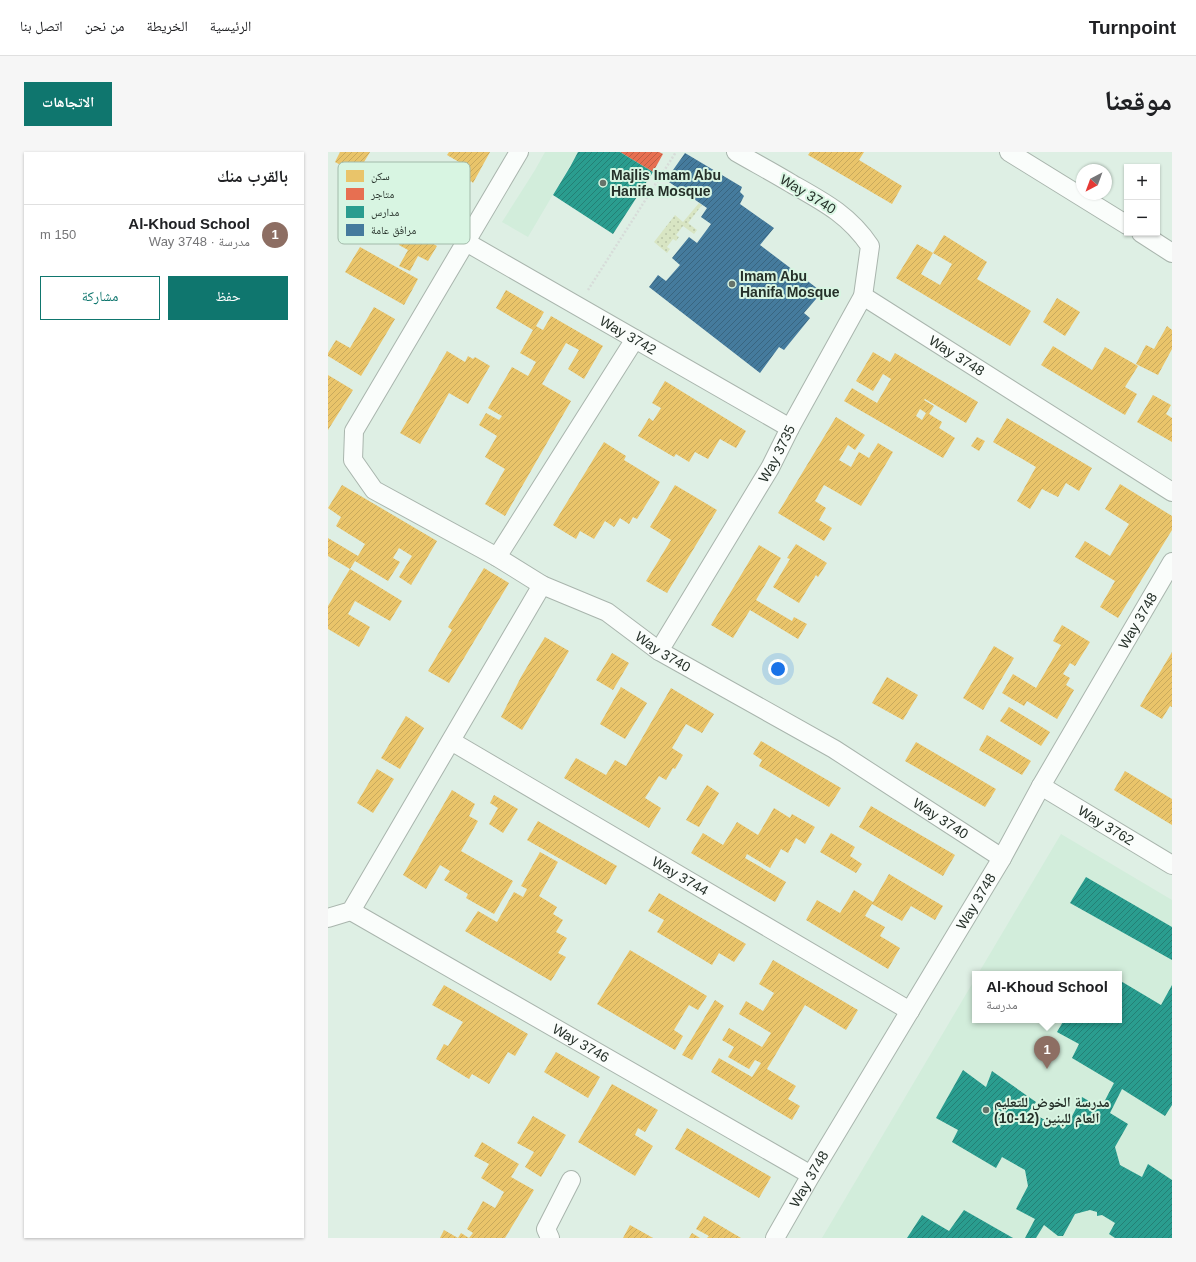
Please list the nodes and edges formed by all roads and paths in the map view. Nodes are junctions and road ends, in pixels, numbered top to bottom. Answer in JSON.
{"nodes":[{"id":1,"x":519,"y":152,"type":"edge"},
{"id":2,"x":676,"y":152,"type":"edge"},
{"id":3,"x":736,"y":152,"type":"edge"},
{"id":4,"x":1009,"y":152,"type":"edge"},
{"id":5,"x":1124,"y":222,"type":"edge"},
{"id":6,"x":470,"y":235,"type":"edge"},
{"id":7,"x":1146,"y":236,"type":"edge"},
{"id":8,"x":465,"y":244,"type":"edge"},
{"id":9,"x":470,"y":244,"type":"edge"},
{"id":10,"x":870,"y":246,"type":"joint"},
{"id":11,"x":1172,"y":253,"type":"edge"},
{"id":12,"x":863,"y":296,"type":"junction"},
{"id":13,"x":578,"y":306,"type":"junction"},
{"id":14,"x":635,"y":339,"type":"junction"},
{"id":15,"x":790,"y":428,"type":"junction"},
{"id":16,"x":1172,"y":492,"type":"edge"},
{"id":17,"x":497,"y":557,"type":"junction"},
{"id":18,"x":1172,"y":562,"type":"edge"},
{"id":19,"x":542,"y":586,"type":"junction"},
{"id":20,"x":659,"y":651,"type":"junction"},
{"id":21,"x":450,"y":741,"type":"junction"},
{"id":22,"x":1041,"y":786,"type":"junction"},
{"id":23,"x":1002,"y":858,"type":"junction"},
{"id":24,"x":1172,"y":865,"type":"edge"},
{"id":25,"x":351,"y":911,"type":"junction"},
{"id":26,"x":328,"y":918,"type":"edge"},
{"id":27,"x":910,"y":1011,"type":"junction"},
{"id":28,"x":811,"y":1175,"type":"junction"},
{"id":29,"x":571,"y":1180,"type":"dead end"},
{"id":30,"x":550,"y":1238,"type":"edge"},
{"id":31,"x":775,"y":1238,"type":"edge"}],
"edges":[{"from":1,"to":6,"type":"street"},
{"from":2,"to":13,"type":"path"},
{"from":3,"to":10,"type":"street","name":"Way 3740"},
{"from":4,"to":5,"type":"street"},
{"from":7,"to":11,"type":"street"},
{"from":8,"to":17,"type":"street","name":"Way 3740"},
{"from":9,"to":13,"type":"street","name":"Way 3742"},
{"from":10,"to":12,"type":"street","name":"Way 3735"},
{"from":12,"to":15,"type":"street","name":"Way 3735"},
{"from":12,"to":16,"type":"street","name":"Way 3748"},
{"from":13,"to":14,"type":"street","name":"Way 3742"},
{"from":14,"to":15,"type":"street","name":"Way 3742"},
{"from":14,"to":17,"type":"street"},
{"from":15,"to":20,"type":"street","name":"Way 3735"},
{"from":17,"to":19,"type":"street","name":"Way 3740"},
{"from":18,"to":22,"type":"street","name":"Way 3748"},
{"from":19,"to":20,"type":"street","name":"Way 3740"},
{"from":19,"to":21,"type":"street"},
{"from":20,"to":23,"type":"street","name":"Way 3740"},
{"from":21,"to":25,"type":"street"},
{"from":21,"to":27,"type":"street","name":"Way 3744"},
{"from":22,"to":23,"type":"street","name":"Way 3748"},
{"from":22,"to":24,"type":"street","name":"Way 3762"},
{"from":23,"to":27,"type":"street","name":"Way 3748"},
{"from":25,"to":26,"type":"street"},
{"from":25,"to":28,"type":"street","name":"Way 3746"},
{"from":27,"to":28,"type":"street","name":"Way 3748"},
{"from":28,"to":31,"type":"street","name":"Way 3748"},
{"from":29,"to":30,"type":"street"}]}
